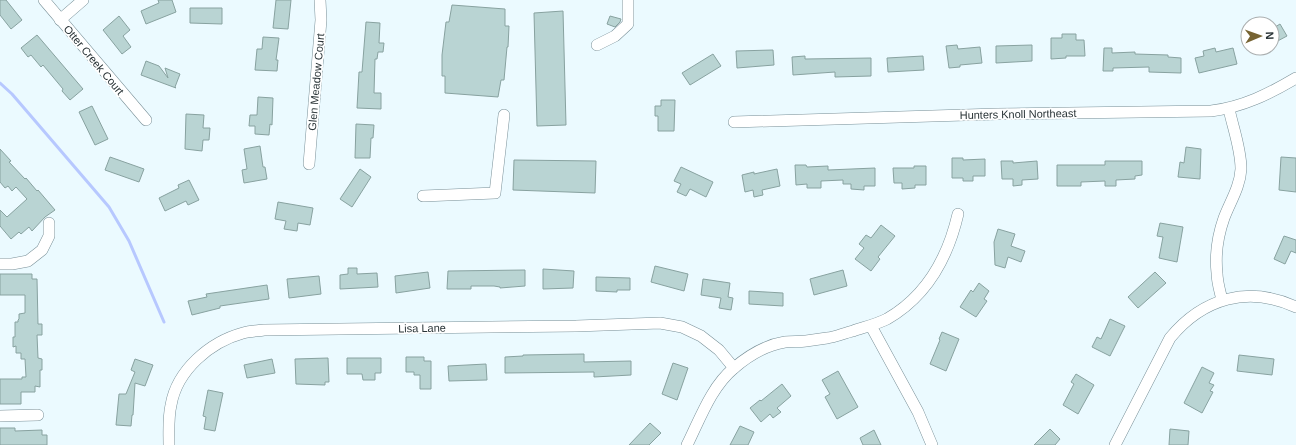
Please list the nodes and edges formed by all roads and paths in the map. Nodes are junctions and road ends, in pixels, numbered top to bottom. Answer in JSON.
{"nodes":[{"id":1,"x":44,"y":0,"type":"edge"},
{"id":2,"x":83,"y":0,"type":"edge"},
{"id":3,"x":320,"y":0,"type":"edge"},
{"id":4,"x":628,"y":0,"type":"edge"},
{"id":5,"x":60,"y":20,"type":"junction"},
{"id":6,"x":597,"y":45,"type":"dead end"},
{"id":7,"x":1296,"y":78,"type":"edge"},
{"id":8,"x":1229,"y":108,"type":"junction"},
{"id":9,"x":504,"y":115,"type":"dead end"},
{"id":10,"x":146,"y":120,"type":"dead end"},
{"id":11,"x":734,"y":122,"type":"dead end"},
{"id":12,"x":309,"y":164,"type":"dead end"},
{"id":13,"x":423,"y":196,"type":"dead end"},
{"id":14,"x":958,"y":214,"type":"dead end"},
{"id":15,"x":49,"y":223,"type":"dead end"},
{"id":16,"x":0,"y":264,"type":"edge"},
{"id":17,"x":1222,"y":300,"type":"junction"},
{"id":18,"x":1296,"y":307,"type":"edge"},
{"id":19,"x":870,"y":326,"type":"junction"},
{"id":20,"x":734,"y":368,"type":"junction"},
{"id":21,"x":38,"y":415,"type":"dead end"},
{"id":22,"x":0,"y":416,"type":"edge"},
{"id":23,"x":169,"y":445,"type":"edge"},
{"id":24,"x":687,"y":445,"type":"edge"},
{"id":25,"x":932,"y":445,"type":"edge"},
{"id":26,"x":1115,"y":445,"type":"edge"}],
"edges":[{"from":1,"to":5,"type":"street","name":"Otter Creek Court"},
{"from":2,"to":5,"type":"street"},
{"from":3,"to":12,"type":"street","name":"Glen Meadow Court"},
{"from":4,"to":6,"type":"street"},
{"from":5,"to":10,"type":"street","name":"Otter Creek Court"},
{"from":7,"to":8,"type":"street","name":"Hunters Knoll Northeast"},
{"from":8,"to":11,"type":"street","name":"Hunters Knoll Northeast"},
{"from":8,"to":17,"type":"street"},
{"from":9,"to":13,"type":"street"},
{"from":14,"to":19,"type":"street"},
{"from":15,"to":16,"type":"street"},
{"from":17,"to":18,"type":"street"},
{"from":17,"to":26,"type":"street"},
{"from":19,"to":20,"type":"street"},
{"from":19,"to":25,"type":"street"},
{"from":20,"to":23,"type":"street","name":"Lisa Lane"},
{"from":20,"to":24,"type":"street"},
{"from":21,"to":22,"type":"street"}]}
